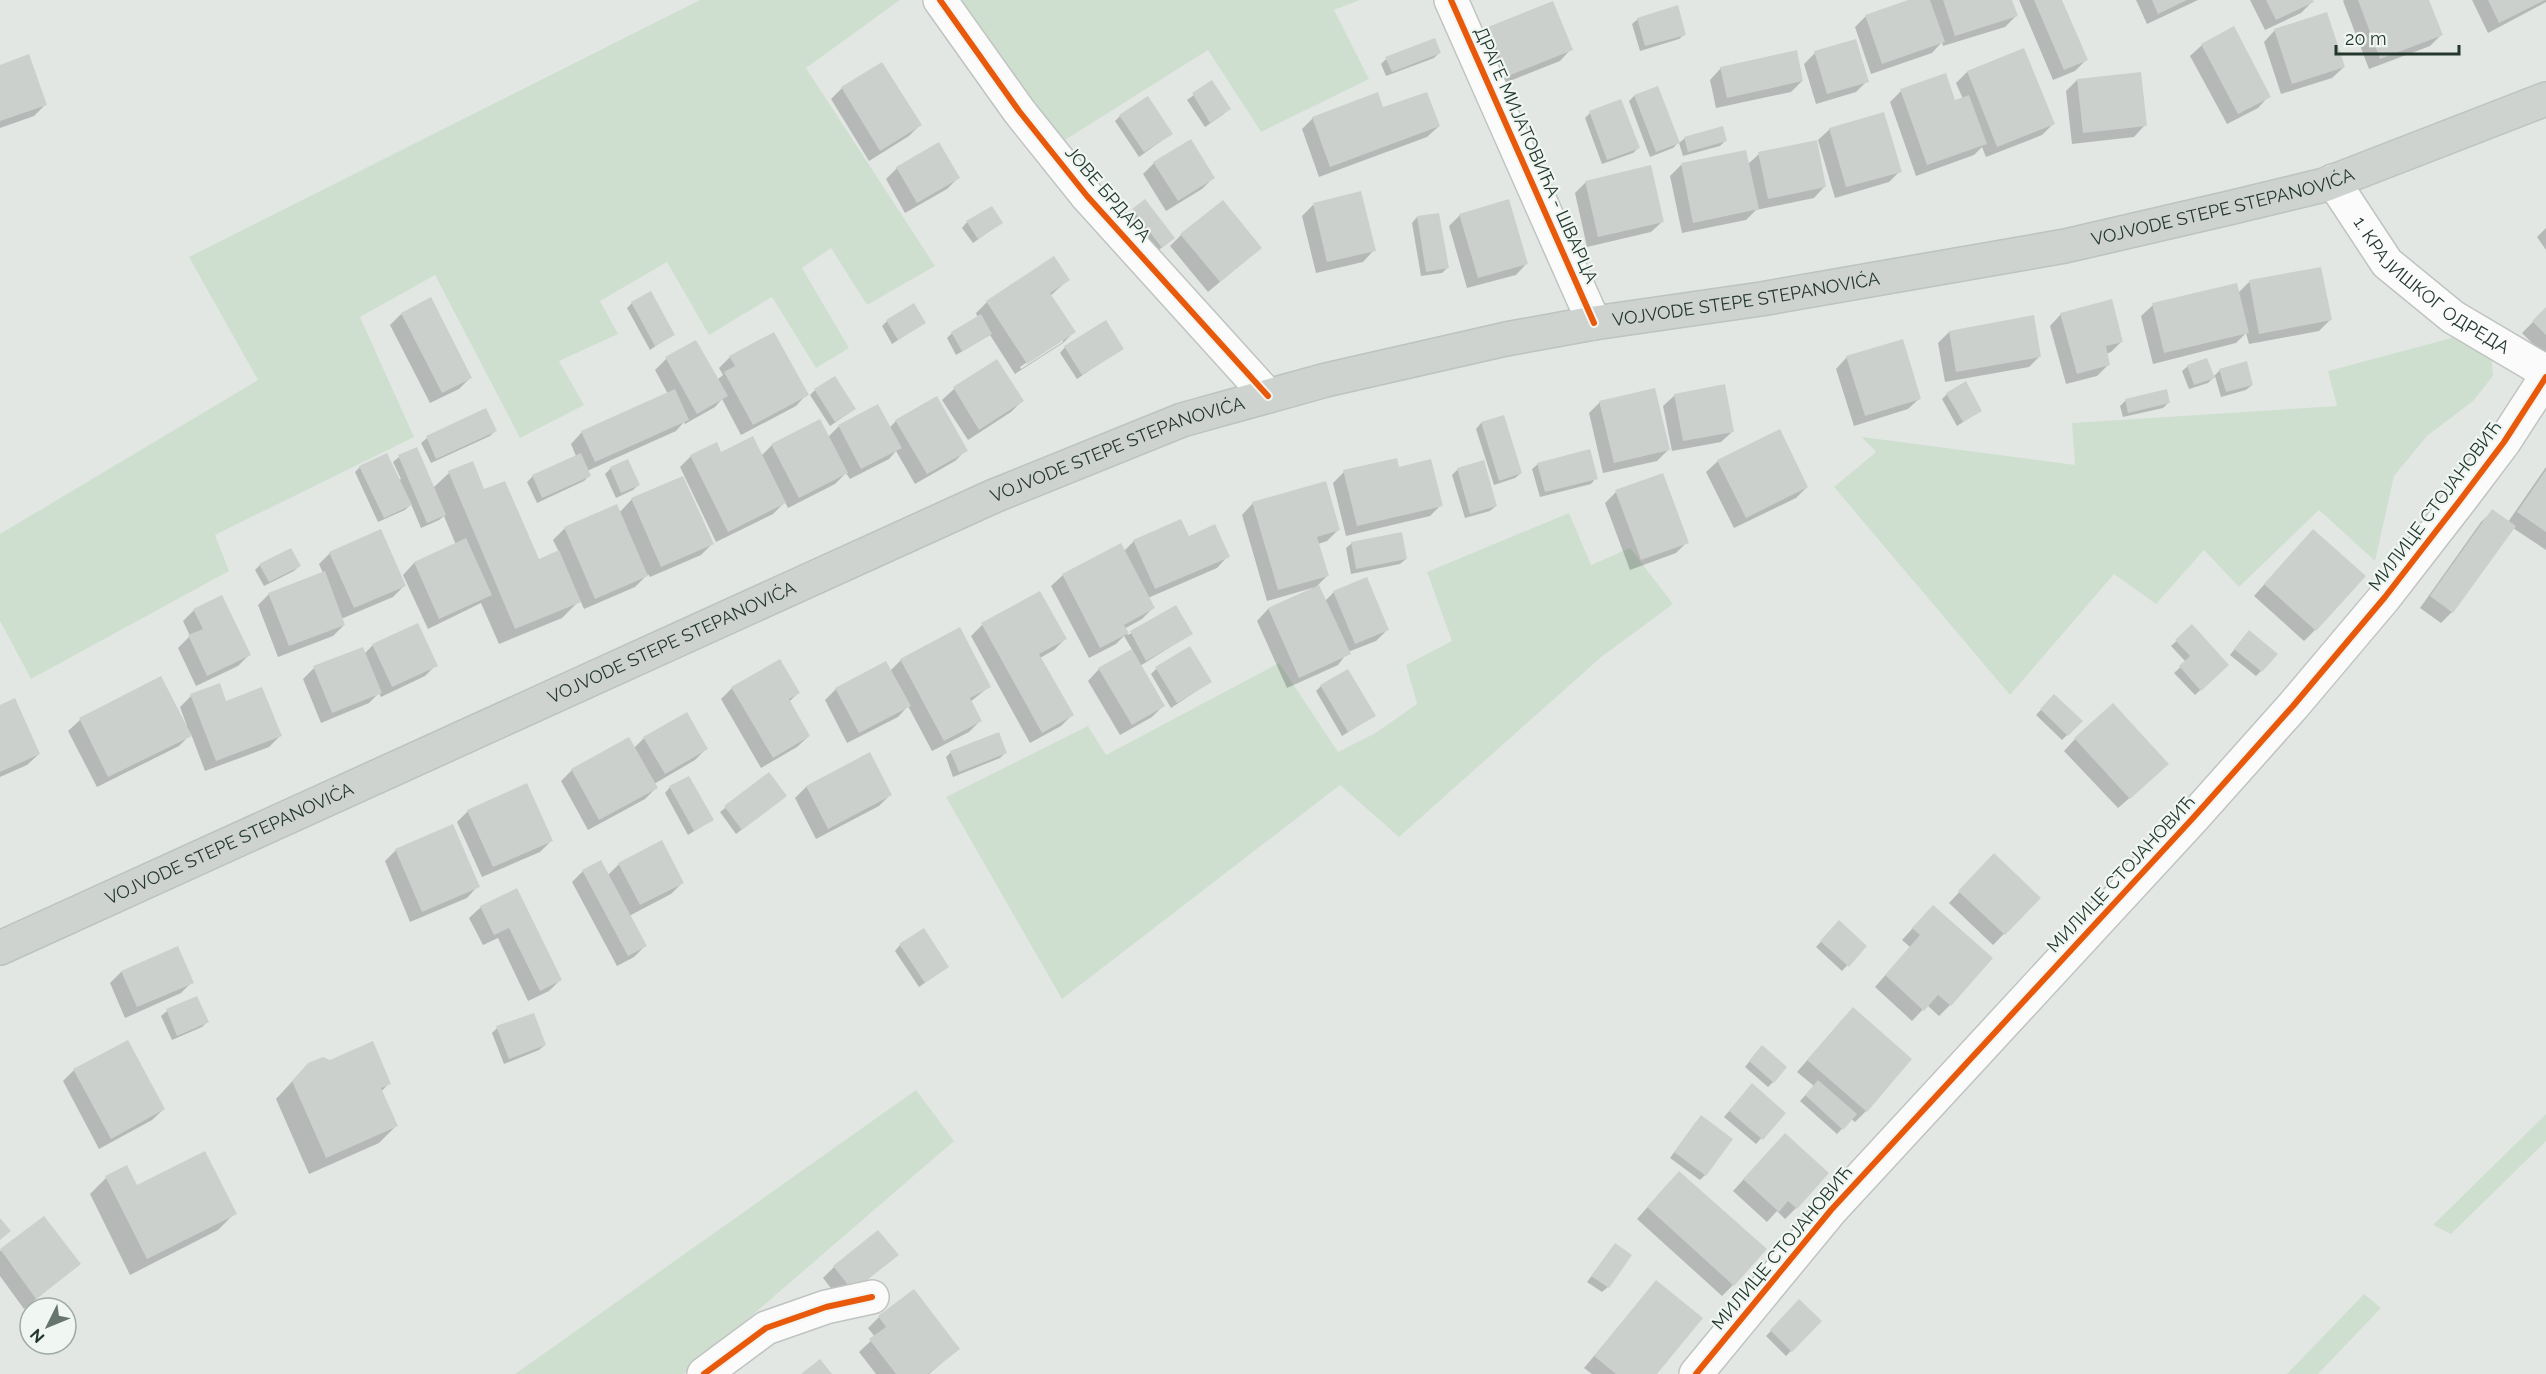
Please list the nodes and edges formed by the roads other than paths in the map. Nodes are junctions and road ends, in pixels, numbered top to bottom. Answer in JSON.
{"nodes":[{"id":1,"x":940,"y":0,"type":"edge"},
{"id":2,"x":1451,"y":0,"type":"edge"},
{"id":3,"x":2546,"y":99,"type":"edge"},
{"id":4,"x":2334,"y":181,"type":"junction"},
{"id":5,"x":1594,"y":323,"type":"junction"},
{"id":6,"x":2546,"y":374,"type":"edge"},
{"id":7,"x":1268,"y":396,"type":"junction"},
{"id":8,"x":0,"y":948,"type":"edge"},
{"id":9,"x":872,"y":1297,"type":"dead end"},
{"id":10,"x":704,"y":1374,"type":"edge"},
{"id":11,"x":1696,"y":1374,"type":"edge"}],
"edges":[{"from":1,"to":7,"type":"street","name":"ЈОВЕ БРДАРА"},
{"from":2,"to":5,"type":"street","name":"ДРАГЕ МИЈАТОВИЋА - ШВАРЦА"},
{"from":3,"to":4,"type":"main road","name":"VOJVODE STEPE STEPANOVIĆA"},
{"from":4,"to":5,"type":"main road","name":"VOJVODE STEPE STEPANOVIĆA"},
{"from":4,"to":6,"type":"street","name":"1. КРАЈИШКОГ ОДРЕДА"},
{"from":5,"to":7,"type":"main road","name":"VOJVODE STEPE STEPANOVIĆA"},
{"from":6,"to":11,"type":"street","name":"МИЛИЦЕ СТОЈАНОВИЋ"},
{"from":7,"to":8,"type":"main road","name":"VOJVODE STEPE STEPANOVIĆA"},
{"from":9,"to":10,"type":"street"}]}
